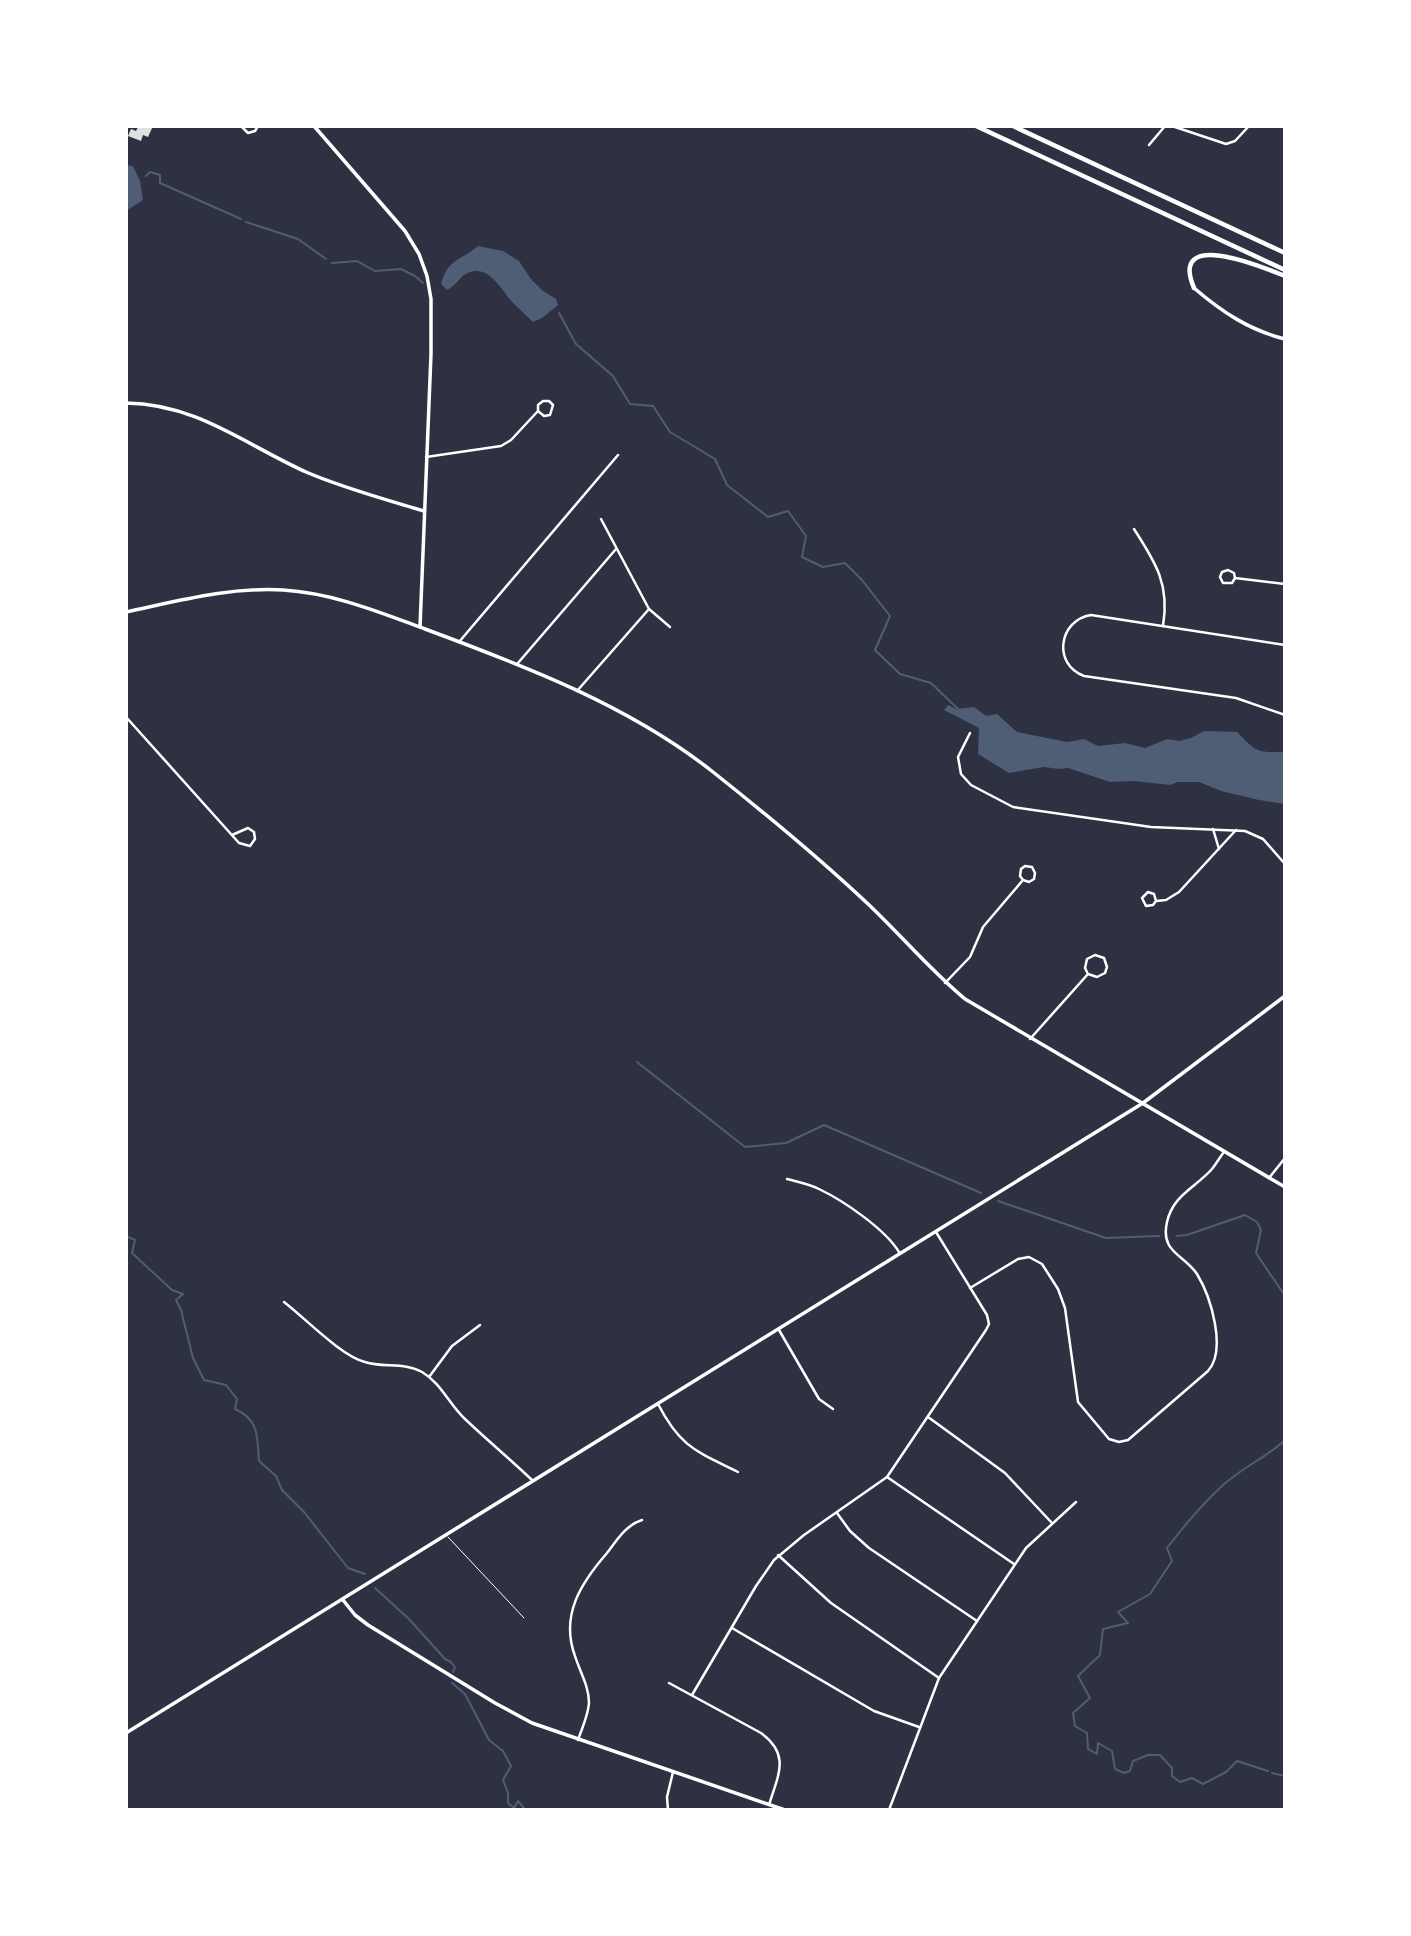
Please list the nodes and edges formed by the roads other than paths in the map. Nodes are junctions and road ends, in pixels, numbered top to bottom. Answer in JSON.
{"nodes":[{"id":1,"x":241,"y":126,"type":"edge"},
{"id":2,"x":258,"y":126,"type":"edge"},
{"id":3,"x":313,"y":126,"type":"edge"},
{"id":4,"x":976,"y":126,"type":"edge"},
{"id":5,"x":1013,"y":126,"type":"edge"},
{"id":6,"x":1165,"y":126,"type":"edge"},
{"id":7,"x":1172,"y":126,"type":"edge"},
{"id":8,"x":1249,"y":126,"type":"edge"},
{"id":9,"x":1149,"y":145,"type":"dead end"},
{"id":10,"x":1285,"y":253,"type":"edge"},
{"id":11,"x":1285,"y":270,"type":"edge"},
{"id":12,"x":1285,"y":276,"type":"edge"},
{"id":13,"x":1194,"y":288,"type":"joint"},
{"id":14,"x":1285,"y":339,"type":"edge"},
{"id":15,"x":126,"y":403,"type":"edge"},
{"id":16,"x":538,"y":411,"type":"junction"},
{"id":17,"x":618,"y":455,"type":"dead end"},
{"id":18,"x":426,"y":457,"type":"junction"},
{"id":19,"x":424,"y":511,"type":"junction"},
{"id":20,"x":601,"y":519,"type":"dead end"},
{"id":21,"x":1134,"y":529,"type":"dead end"},
{"id":22,"x":616,"y":548,"type":"junction"},
{"id":23,"x":1235,"y":578,"type":"junction"},
{"id":24,"x":1285,"y":584,"type":"edge"},
{"id":25,"x":649,"y":609,"type":"junction"},
{"id":26,"x":126,"y":612,"type":"edge"},
{"id":27,"x":420,"y":627,"type":"junction"},
{"id":28,"x":670,"y":627,"type":"dead end"},
{"id":29,"x":1163,"y":627,"type":"junction"},
{"id":30,"x":459,"y":642,"type":"junction"},
{"id":31,"x":1285,"y":645,"type":"edge"},
{"id":32,"x":518,"y":663,"type":"junction"},
{"id":33,"x":577,"y":691,"type":"junction"},
{"id":34,"x":1285,"y":715,"type":"edge"},
{"id":35,"x":126,"y":717,"type":"edge"},
{"id":36,"x":970,"y":733,"type":"dead end"},
{"id":37,"x":1213,"y":828,"type":"junction"},
{"id":38,"x":1236,"y":830,"type":"junction"},
{"id":39,"x":232,"y":835,"type":"junction"},
{"id":40,"x":1219,"y":849,"type":"junction"},
{"id":41,"x":1285,"y":864,"type":"edge"},
{"id":42,"x":1023,"y":880,"type":"junction"},
{"id":43,"x":1156,"y":901,"type":"junction"},
{"id":44,"x":1088,"y":975,"type":"junction"},
{"id":45,"x":945,"y":983,"type":"junction"},
{"id":46,"x":1285,"y":996,"type":"edge"},
{"id":47,"x":1030,"y":1039,"type":"junction"},
{"id":48,"x":1143,"y":1103,"type":"junction"},
{"id":49,"x":1224,"y":1152,"type":"junction"},
{"id":50,"x":1285,"y":1158,"type":"edge"},
{"id":51,"x":1269,"y":1178,"type":"junction"},
{"id":52,"x":787,"y":1179,"type":"dead end"},
{"id":53,"x":1285,"y":1187,"type":"edge"},
{"id":54,"x":936,"y":1232,"type":"junction"},
{"id":55,"x":901,"y":1255,"type":"junction"},
{"id":56,"x":970,"y":1288,"type":"junction"},
{"id":57,"x":284,"y":1302,"type":"dead end"},
{"id":58,"x":480,"y":1325,"type":"dead end"},
{"id":59,"x":779,"y":1329,"type":"junction"},
{"id":60,"x":429,"y":1377,"type":"junction"},
{"id":61,"x":658,"y":1404,"type":"junction"},
{"id":62,"x":833,"y":1409,"type":"dead end"},
{"id":63,"x":928,"y":1417,"type":"junction"},
{"id":64,"x":738,"y":1472,"type":"dead end"},
{"id":65,"x":887,"y":1477,"type":"junction"},
{"id":66,"x":534,"y":1481,"type":"junction"},
{"id":67,"x":1076,"y":1502,"type":"dead end"},
{"id":68,"x":836,"y":1513,"type":"junction"},
{"id":69,"x":642,"y":1521,"type":"dead end"},
{"id":70,"x":1052,"y":1523,"type":"junction"},
{"id":71,"x":446,"y":1536,"type":"junction"},
{"id":72,"x":778,"y":1555,"type":"junction"},
{"id":73,"x":1014,"y":1564,"type":"junction"},
{"id":74,"x":343,"y":1600,"type":"junction"},
{"id":75,"x":524,"y":1618,"type":"dead end"},
{"id":76,"x":977,"y":1621,"type":"junction"},
{"id":77,"x":732,"y":1628,"type":"junction"},
{"id":78,"x":939,"y":1678,"type":"junction"},
{"id":79,"x":669,"y":1683,"type":"dead end"},
{"id":80,"x":692,"y":1695,"type":"junction"},
{"id":81,"x":919,"y":1727,"type":"junction"},
{"id":82,"x":126,"y":1733,"type":"edge"},
{"id":83,"x":578,"y":1740,"type":"junction"},
{"id":84,"x":673,"y":1772,"type":"junction"},
{"id":85,"x":769,"y":1805,"type":"junction"},
{"id":86,"x":668,"y":1810,"type":"edge"},
{"id":87,"x":785,"y":1810,"type":"edge"},
{"id":88,"x":889,"y":1810,"type":"edge"}],
"edges":[{"from":1,"to":2,"type":"street"},
{"from":3,"to":18,"type":"street"},
{"from":4,"to":11,"type":"highway"},
{"from":5,"to":10,"type":"highway"},
{"from":6,"to":9,"type":"street"},
{"from":7,"to":8,"type":"street"},
{"from":12,"to":13,"type":"highway"},
{"from":13,"to":14,"type":"street"},
{"from":15,"to":19,"type":"street"},
{"from":16,"to":16,"type":"street"},
{"from":16,"to":18,"type":"street"},
{"from":17,"to":30,"type":"street"},
{"from":18,"to":19,"type":"street"},
{"from":19,"to":27,"type":"street"},
{"from":20,"to":22,"type":"street"},
{"from":21,"to":29,"type":"street"},
{"from":22,"to":25,"type":"street"},
{"from":22,"to":32,"type":"street"},
{"from":23,"to":23,"type":"street"},
{"from":23,"to":24,"type":"street"},
{"from":25,"to":28,"type":"street"},
{"from":25,"to":33,"type":"street"},
{"from":26,"to":27,"type":"street"},
{"from":27,"to":30,"type":"street"},
{"from":29,"to":31,"type":"street"},
{"from":29,"to":34,"type":"street"},
{"from":30,"to":32,"type":"street"},
{"from":32,"to":33,"type":"street"},
{"from":33,"to":45,"type":"street"},
{"from":35,"to":39,"type":"street"},
{"from":36,"to":37,"type":"street"},
{"from":37,"to":38,"type":"street"},
{"from":37,"to":40,"type":"street"},
{"from":38,"to":40,"type":"street"},
{"from":38,"to":41,"type":"street"},
{"from":39,"to":39,"type":"street"},
{"from":40,"to":43,"type":"street"},
{"from":42,"to":42,"type":"street"},
{"from":42,"to":45,"type":"street"},
{"from":43,"to":43,"type":"street"},
{"from":44,"to":44,"type":"street"},
{"from":44,"to":47,"type":"street"},
{"from":45,"to":47,"type":"street"},
{"from":46,"to":48,"type":"street"},
{"from":47,"to":48,"type":"street"},
{"from":48,"to":49,"type":"street"},
{"from":48,"to":54,"type":"street"},
{"from":49,"to":51,"type":"street"},
{"from":49,"to":56,"type":"street"},
{"from":50,"to":51,"type":"street"},
{"from":51,"to":53,"type":"street"},
{"from":52,"to":55,"type":"street"},
{"from":54,"to":55,"type":"street"},
{"from":54,"to":56,"type":"street"},
{"from":55,"to":59,"type":"street"},
{"from":56,"to":63,"type":"street"},
{"from":57,"to":60,"type":"street"},
{"from":58,"to":60,"type":"street"},
{"from":59,"to":61,"type":"street"},
{"from":59,"to":62,"type":"street"},
{"from":60,"to":66,"type":"street"},
{"from":61,"to":64,"type":"street"},
{"from":61,"to":66,"type":"street"},
{"from":63,"to":65,"type":"street"},
{"from":63,"to":70,"type":"street"},
{"from":65,"to":68,"type":"street"},
{"from":65,"to":73,"type":"street"},
{"from":66,"to":71,"type":"street"},
{"from":67,"to":70,"type":"street"},
{"from":68,"to":72,"type":"street"},
{"from":68,"to":76,"type":"street"},
{"from":69,"to":83,"type":"street"},
{"from":70,"to":73,"type":"street"},
{"from":71,"to":74,"type":"street"},
{"from":71,"to":75,"type":"lane"},
{"from":72,"to":77,"type":"street"},
{"from":72,"to":78,"type":"street"},
{"from":73,"to":76,"type":"street"},
{"from":74,"to":82,"type":"street"},
{"from":74,"to":83,"type":"street"},
{"from":76,"to":78,"type":"street"},
{"from":77,"to":80,"type":"street"},
{"from":77,"to":81,"type":"street"},
{"from":78,"to":81,"type":"street"},
{"from":79,"to":80,"type":"street"},
{"from":80,"to":85,"type":"street"},
{"from":81,"to":88,"type":"street"},
{"from":83,"to":84,"type":"street"},
{"from":84,"to":85,"type":"street"},
{"from":84,"to":86,"type":"street"},
{"from":85,"to":87,"type":"street"}]}
